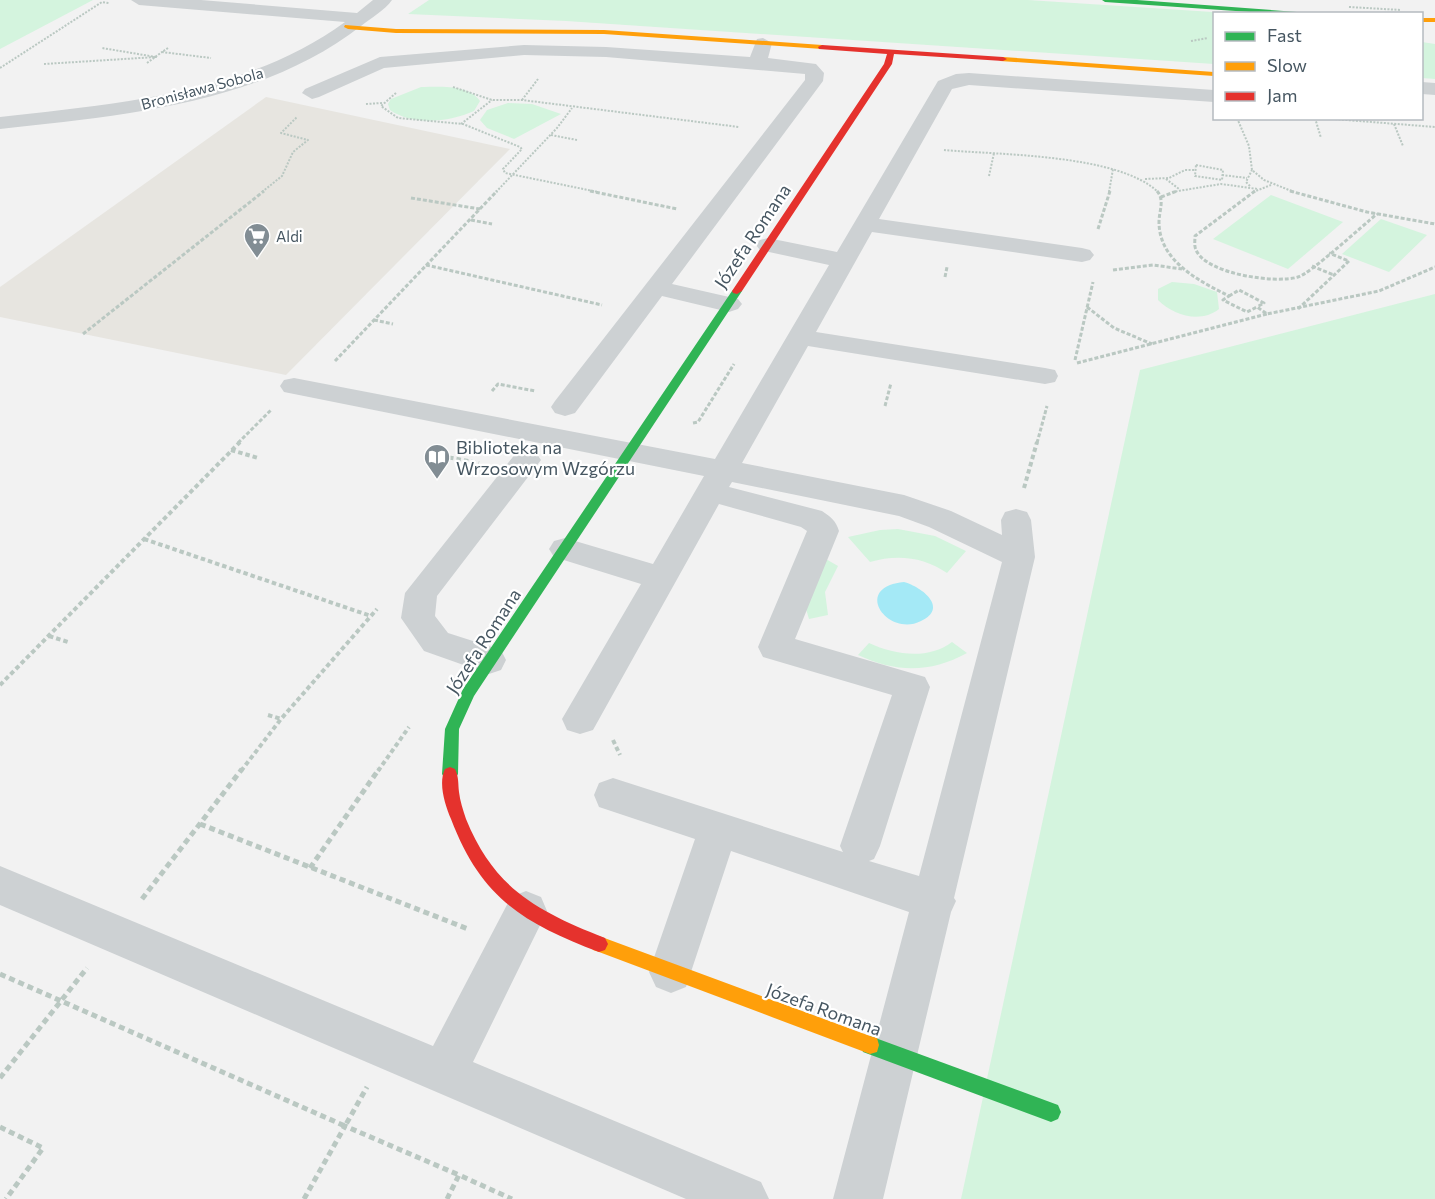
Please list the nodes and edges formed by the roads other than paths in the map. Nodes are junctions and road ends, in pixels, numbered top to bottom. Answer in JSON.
{"nodes":[{"id":1,"x":139,"y":0,"type":"edge"},
{"id":2,"x":384,"y":0,"type":"edge"},
{"id":3,"x":1105,"y":0,"type":"edge"},
{"id":4,"x":1254,"y":5,"type":"edge"},
{"id":5,"x":1306,"y":12,"type":"edge"},
{"id":6,"x":354,"y":23,"type":"junction"},
{"id":7,"x":494,"y":30,"type":"junction"},
{"id":8,"x":891,"y":52,"type":"junction"},
{"id":9,"x":493,"y":53,"type":"junction"},
{"id":10,"x":760,"y":53,"type":"junction"},
{"id":11,"x":1028,"y":72,"type":"junction"},
{"id":12,"x":1213,"y":74,"type":"edge"},
{"id":13,"x":312,"y":93,"type":"dead end"},
{"id":14,"x":1213,"y":96,"type":"edge"},
{"id":15,"x":0,"y":123,"type":"edge"},
{"id":16,"x":865,"y":224,"type":"junction"},
{"id":17,"x":768,"y":245,"type":"junction"},
{"id":18,"x":1082,"y":255,"type":"dead end"},
{"id":19,"x":843,"y":261,"type":"junction"},
{"id":20,"x":658,"y":288,"type":"junction"},
{"id":21,"x":729,"y":304,"type":"junction"},
{"id":22,"x":799,"y":338,"type":"junction"},
{"id":23,"x":1050,"y":376,"type":"road end"},
{"id":24,"x":294,"y":386,"type":"dead end"},
{"id":25,"x":565,"y":407,"type":"dead end"},
{"id":26,"x":640,"y":455,"type":"junction"},
{"id":27,"x":526,"y":460,"type":"dead end"},
{"id":28,"x":731,"y":485,"type":"junction"},
{"id":29,"x":1016,"y":520,"type":"road end"},
{"id":30,"x":565,"y":549,"type":"junction"},
{"id":31,"x":1019,"y":558,"type":"junction"},
{"id":32,"x":662,"y":578,"type":"junction"},
{"id":33,"x":489,"y":660,"type":"junction"},
{"id":34,"x":580,"y":719,"type":"dead end"},
{"id":35,"x":618,"y":777,"type":"road end"},
{"id":36,"x":718,"y":830,"type":"junction"},
{"id":37,"x":860,"y":846,"type":"dead end"},
{"id":38,"x":927,"y":883,"type":"junction"},
{"id":39,"x":0,"y":885,"type":"edge"},
{"id":40,"x":526,"y":911,"type":"junction"},
{"id":41,"x":671,"y":972,"type":"junction"},
{"id":42,"x":896,"y":1055,"type":"junction"},
{"id":43,"x":443,"y":1073,"type":"junction"},
{"id":44,"x":1051,"y":1112,"type":"dead end"},
{"id":45,"x":744,"y":1199,"type":"edge"},
{"id":46,"x":858,"y":1199,"type":"edge"}],
"edges":[{"from":1,"to":6,"type":"street"},
{"from":2,"to":6,"type":"street","name":"Bronisława Sobola"},
{"from":3,"to":4,"type":"street"},
{"from":4,"to":5,"type":"street"},
{"from":6,"to":7,"type":"street"},
{"from":6,"to":15,"type":"street","name":"Bronisława Sobola"},
{"from":7,"to":9,"type":"street"},
{"from":7,"to":10,"type":"street"},
{"from":8,"to":10,"type":"street"},
{"from":8,"to":11,"type":"street"},
{"from":8,"to":17,"type":"street","name":"Józefa Romana"},
{"from":9,"to":10,"type":"street"},
{"from":9,"to":13,"type":"street"},
{"from":10,"to":20,"type":"street"},
{"from":11,"to":12,"type":"street"},
{"from":11,"to":14,"type":"street"},
{"from":11,"to":16,"type":"street"},
{"from":16,"to":18,"type":"street"},
{"from":16,"to":19,"type":"street"},
{"from":17,"to":19,"type":"street"},
{"from":17,"to":21,"type":"street","name":"Józefa Romana"},
{"from":19,"to":22,"type":"street"},
{"from":20,"to":21,"type":"street"},
{"from":20,"to":25,"type":"street"},
{"from":21,"to":26,"type":"street","name":"Józefa Romana"},
{"from":22,"to":23,"type":"street"},
{"from":22,"to":28,"type":"street"},
{"from":24,"to":26,"type":"street"},
{"from":26,"to":28,"type":"street"},
{"from":26,"to":30,"type":"street","name":"Józefa Romana"},
{"from":27,"to":33,"type":"street"},
{"from":28,"to":31,"type":"street"},
{"from":28,"to":32,"type":"street"},
{"from":28,"to":37,"type":"street"},
{"from":29,"to":31,"type":"street"},
{"from":30,"to":32,"type":"street"},
{"from":30,"to":33,"type":"street","name":"Józefa Romana"},
{"from":31,"to":38,"type":"street"},
{"from":32,"to":34,"type":"street"},
{"from":33,"to":40,"type":"street","name":"Józefa Romana"},
{"from":35,"to":36,"type":"street"},
{"from":36,"to":38,"type":"street"},
{"from":36,"to":41,"type":"street"},
{"from":38,"to":42,"type":"street"},
{"from":39,"to":43,"type":"street"},
{"from":40,"to":41,"type":"street","name":"Józefa Romana"},
{"from":40,"to":43,"type":"street"},
{"from":41,"to":42,"type":"street","name":"Józefa Romana"},
{"from":42,"to":44,"type":"street","name":"Józefa Romana"},
{"from":42,"to":46,"type":"street"},
{"from":43,"to":45,"type":"street"}]}
